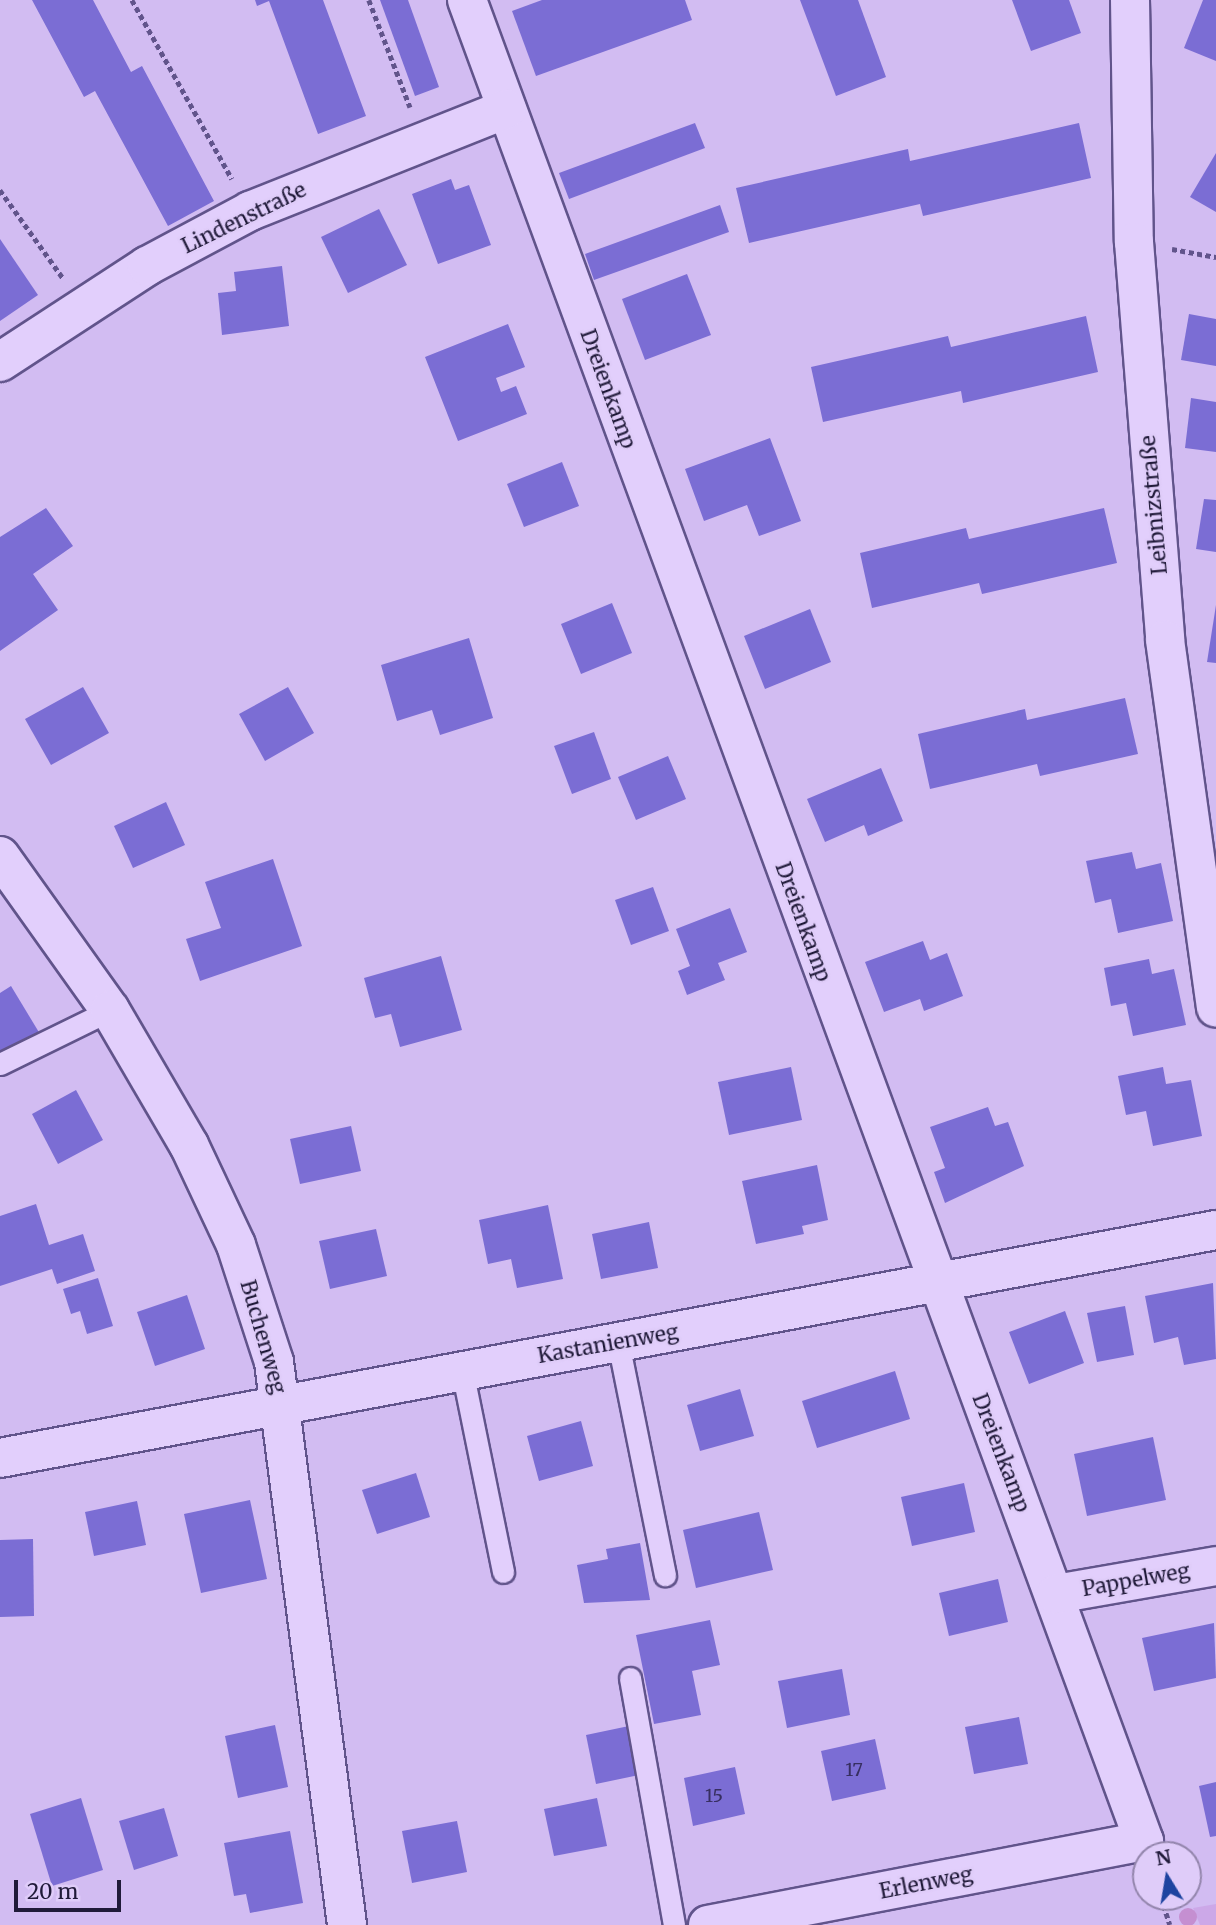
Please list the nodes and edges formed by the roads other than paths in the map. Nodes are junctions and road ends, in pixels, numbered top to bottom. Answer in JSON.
{"nodes":[{"id":1,"x":467,"y":0,"type":"edge"},
{"id":2,"x":1130,"y":0,"type":"edge"},
{"id":3,"x":506,"y":109,"type":"junction"},
{"id":4,"x":0,"y":362,"type":"edge"},
{"id":5,"x":0,"y":856,"type":"edge"},
{"id":6,"x":1209,"y":908,"type":"edge"},
{"id":7,"x":1216,"y":1007,"type":"edge"},
{"id":8,"x":110,"y":1010,"type":"junction"},
{"id":9,"x":0,"y":1064,"type":"edge"},
{"id":10,"x":1216,"y":1230,"type":"edge"},
{"id":11,"x":935,"y":1285,"type":"junction"},
{"id":12,"x":618,"y":1342,"type":"junction"},
{"id":13,"x":462,"y":1370,"type":"junction"},
{"id":14,"x":282,"y":1403,"type":"junction"},
{"id":15,"x":0,"y":1458,"type":"edge"},
{"id":16,"x":1216,"y":1566,"type":"edge"},
{"id":17,"x":503,"y":1572,"type":"dead end"},
{"id":18,"x":665,"y":1575,"type":"dead end"},
{"id":19,"x":1056,"y":1594,"type":"junction"},
{"id":20,"x":630,"y":1678,"type":"dead end"},
{"id":21,"x":1144,"y":1841,"type":"edge"},
{"id":22,"x":1132,"y":1843,"type":"edge"},
{"id":23,"x":348,"y":1925,"type":"edge"},
{"id":24,"x":674,"y":1925,"type":"edge"},
{"id":25,"x":708,"y":1925,"type":"edge"}],
"edges":[{"from":1,"to":3,"type":"street","name":"Dreienkamp"},
{"from":2,"to":6,"type":"street","name":"Leibnizstraße"},
{"from":3,"to":4,"type":"street","name":"Lindenstraße"},
{"from":3,"to":11,"type":"street","name":"Dreienkamp"},
{"from":5,"to":8,"type":"street","name":"Buchenweg"},
{"from":6,"to":7,"type":"street","name":"Leibnizstraße"},
{"from":8,"to":9,"type":"lane"},
{"from":8,"to":14,"type":"street","name":"Buchenweg"},
{"from":10,"to":11,"type":"street","name":"Kastanienweg"},
{"from":11,"to":12,"type":"street","name":"Kastanienweg"},
{"from":11,"to":19,"type":"street","name":"Dreienkamp"},
{"from":12,"to":13,"type":"street","name":"Kastanienweg"},
{"from":12,"to":18,"type":"lane"},
{"from":13,"to":14,"type":"street","name":"Kastanienweg"},
{"from":13,"to":17,"type":"lane"},
{"from":14,"to":15,"type":"street","name":"Kastanienweg"},
{"from":14,"to":23,"type":"street","name":"Buchenweg"},
{"from":16,"to":19,"type":"street","name":"Pappelweg"},
{"from":19,"to":21,"type":"street","name":"Dreienkamp"},
{"from":20,"to":24,"type":"lane"},
{"from":22,"to":25,"type":"street","name":"Erlenweg"}]}
